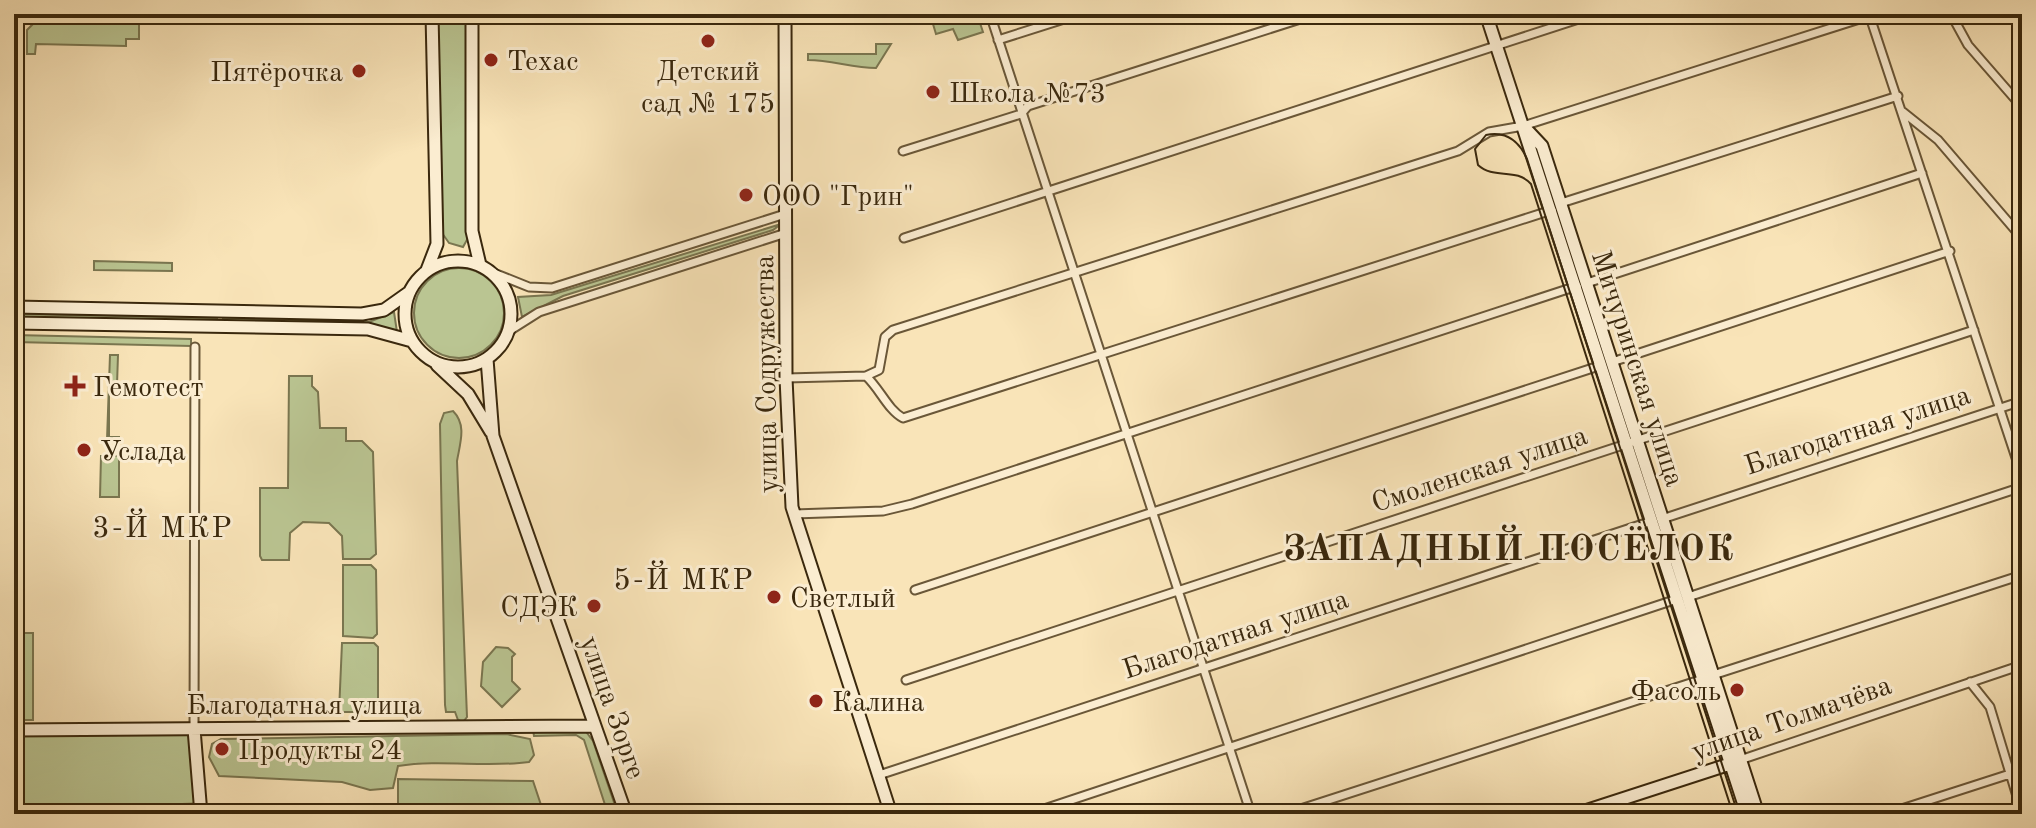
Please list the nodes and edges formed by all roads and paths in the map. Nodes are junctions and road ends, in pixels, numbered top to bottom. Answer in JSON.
{"nodes":[{"id":1,"x":432,"y":14,"type":"edge"},
{"id":2,"x":472,"y":14,"type":"edge"},
{"id":3,"x":785,"y":14,"type":"edge"},
{"id":4,"x":990,"y":14,"type":"edge"},
{"id":5,"x":1080,"y":14,"type":"edge"},
{"id":6,"x":1316,"y":14,"type":"edge"},
{"id":7,"x":1486,"y":14,"type":"edge"},
{"id":8,"x":1594,"y":14,"type":"edge"},
{"id":9,"x":1951,"y":14,"type":"edge"},
{"id":10,"x":1869,"y":15,"type":"edge"},
{"id":11,"x":998,"y":40,"type":"junction"},
{"id":12,"x":1497,"y":47,"type":"junction"},
{"id":13,"x":1898,"y":96,"type":"junction"},
{"id":14,"x":2022,"y":107,"type":"edge"},
{"id":15,"x":1903,"y":112,"type":"junction"},
{"id":16,"x":1021,"y":114,"type":"junction"},
{"id":17,"x":1523,"y":126,"type":"junction"},
{"id":18,"x":903,"y":151,"type":"dead end"},
{"id":19,"x":1922,"y":173,"type":"junction"},
{"id":20,"x":1045,"y":190,"type":"junction"},
{"id":21,"x":1556,"y":206,"type":"junction"},
{"id":22,"x":785,"y":214,"type":"junction"},
{"id":23,"x":786,"y":233,"type":"junction"},
{"id":24,"x":904,"y":238,"type":"dead end"},
{"id":25,"x":2022,"y":238,"type":"edge"},
{"id":26,"x":1950,"y":251,"type":"junction"},
{"id":27,"x":480,"y":265,"type":"junction"},
{"id":28,"x":427,"y":270,"type":"junction"},
{"id":29,"x":1073,"y":272,"type":"junction"},
{"id":30,"x":494,"y":273,"type":"junction"},
{"id":31,"x":1582,"y":284,"type":"junction"},
{"id":32,"x":408,"y":293,"type":"junction"},
{"id":33,"x":14,"y":307,"type":"edge"},
{"id":34,"x":14,"y":323,"type":"edge"},
{"id":35,"x":1974,"y":330,"type":"junction"},
{"id":36,"x":509,"y":331,"type":"junction"},
{"id":37,"x":412,"y":341,"type":"junction"},
{"id":38,"x":195,"y":347,"type":"dead end"},
{"id":39,"x":1099,"y":354,"type":"junction"},
{"id":40,"x":487,"y":359,"type":"junction"},
{"id":41,"x":434,"y":362,"type":"junction"},
{"id":42,"x":1607,"y":363,"type":"junction"},
{"id":43,"x":866,"y":376,"type":"junction"},
{"id":44,"x":786,"y":378,"type":"junction"},
{"id":45,"x":2022,"y":401,"type":"edge"},
{"id":46,"x":1999,"y":408,"type":"junction"},
{"id":47,"x":1126,"y":432,"type":"junction"},
{"id":48,"x":493,"y":436,"type":"junction"},
{"id":49,"x":1632,"y":442,"type":"junction"},
{"id":50,"x":2022,"y":476,"type":"edge"},
{"id":51,"x":2022,"y":487,"type":"edge"},
{"id":52,"x":1153,"y":511,"type":"junction"},
{"id":53,"x":794,"y":514,"type":"junction"},
{"id":54,"x":1657,"y":520,"type":"junction"},
{"id":55,"x":2022,"y":575,"type":"edge"},
{"id":56,"x":915,"y":590,"type":"dead end"},
{"id":57,"x":1178,"y":590,"type":"junction"},
{"id":58,"x":1682,"y":598,"type":"junction"},
{"id":59,"x":2022,"y":665,"type":"edge"},
{"id":60,"x":1203,"y":669,"type":"junction"},
{"id":61,"x":1708,"y":677,"type":"junction"},
{"id":62,"x":906,"y":680,"type":"dead end"},
{"id":63,"x":1970,"y":682,"type":"junction"},
{"id":64,"x":595,"y":726,"type":"junction"},
{"id":65,"x":194,"y":729,"type":"junction"},
{"id":66,"x":14,"y":730,"type":"edge"},
{"id":67,"x":1229,"y":747,"type":"junction"},
{"id":68,"x":1735,"y":762,"type":"junction"},
{"id":69,"x":2010,"y":774,"type":"junction"},
{"id":70,"x":879,"y":775,"type":"junction"},
{"id":71,"x":201,"y":811,"type":"edge"},
{"id":72,"x":14,"y":813,"type":"edge"},
{"id":73,"x":2022,"y":813,"type":"edge"},
{"id":74,"x":626,"y":814,"type":"edge"},
{"id":75,"x":891,"y":814,"type":"edge"},
{"id":76,"x":1029,"y":814,"type":"edge"},
{"id":77,"x":1251,"y":814,"type":"edge"},
{"id":78,"x":1285,"y":814,"type":"edge"},
{"id":79,"x":1576,"y":814,"type":"edge"},
{"id":80,"x":1747,"y":814,"type":"edge"},
{"id":81,"x":1758,"y":814,"type":"edge"},
{"id":82,"x":1886,"y":814,"type":"edge"}],
"edges":[{"from":1,"to":28,"type":"main road"},
{"from":2,"to":27,"type":"main road"},
{"from":3,"to":22,"type":"main road","name":"улица Содружества"},
{"from":4,"to":11,"type":"street"},
{"from":5,"to":11,"type":"street"},
{"from":6,"to":16,"type":"street"},
{"from":7,"to":12,"type":"main road","name":"Мичуринская улица"},
{"from":8,"to":12,"type":"street"},
{"from":9,"to":14,"type":"street"},
{"from":10,"to":13,"type":"street"},
{"from":10,"to":17,"type":"street"},
{"from":11,"to":16,"type":"street"},
{"from":12,"to":17,"type":"main road","name":"Мичуринская улица"},
{"from":12,"to":20,"type":"street"},
{"from":13,"to":15,"type":"street"},
{"from":13,"to":21,"type":"street"},
{"from":15,"to":19,"type":"street"},
{"from":15,"to":25,"type":"street"},
{"from":16,"to":18,"type":"street"},
{"from":16,"to":20,"type":"street"},
{"from":17,"to":21,"type":"main road","name":"Мичуринская улица"},
{"from":17,"to":29,"type":"street"},
{"from":19,"to":26,"type":"street"},
{"from":19,"to":31,"type":"street"},
{"from":20,"to":24,"type":"street"},
{"from":20,"to":29,"type":"street"},
{"from":21,"to":31,"type":"main road","name":"Мичуринская улица"},
{"from":21,"to":39,"type":"street"},
{"from":22,"to":23,"type":"main road","name":"улица Содружества"},
{"from":22,"to":30,"type":"street"},
{"from":23,"to":36,"type":"street"},
{"from":23,"to":44,"type":"main road","name":"улица Содружества"},
{"from":26,"to":35,"type":"street"},
{"from":26,"to":42,"type":"street"},
{"from":27,"to":28,"type":"main road"},
{"from":27,"to":30,"type":"main road"},
{"from":28,"to":32,"type":"main road"},
{"from":29,"to":39,"type":"street"},
{"from":29,"to":43,"type":"street"},
{"from":30,"to":36,"type":"main road"},
{"from":31,"to":42,"type":"main road","name":"Мичуринская улица"},
{"from":31,"to":47,"type":"street"},
{"from":32,"to":33,"type":"main road"},
{"from":32,"to":37,"type":"main road"},
{"from":34,"to":37,"type":"main road"},
{"from":35,"to":46,"type":"street"},
{"from":35,"to":49,"type":"street","name":"Смоленская улица"},
{"from":36,"to":40,"type":"main road"},
{"from":37,"to":41,"type":"main road"},
{"from":38,"to":65,"type":"street"},
{"from":39,"to":43,"type":"street"},
{"from":39,"to":47,"type":"street"},
{"from":40,"to":41,"type":"main road"},
{"from":40,"to":48,"type":"main road","name":"улица Зорге"},
{"from":41,"to":48,"type":"main road","name":"улица Зорге"},
{"from":42,"to":49,"type":"main road","name":"Мичуринская улица"},
{"from":42,"to":52,"type":"street"},
{"from":43,"to":44,"type":"street"},
{"from":44,"to":53,"type":"main road","name":"улица Содружества"},
{"from":45,"to":46,"type":"street","name":"Благодатная улица"},
{"from":46,"to":50,"type":"street"},
{"from":46,"to":54,"type":"street","name":"Благодатная улица"},
{"from":47,"to":52,"type":"street"},
{"from":47,"to":53,"type":"street"},
{"from":48,"to":64,"type":"main road","name":"улица Зорге"},
{"from":49,"to":54,"type":"main road","name":"Мичуринская улица"},
{"from":49,"to":57,"type":"street","name":"Смоленская улица"},
{"from":51,"to":58,"type":"street"},
{"from":52,"to":56,"type":"street"},
{"from":52,"to":57,"type":"street"},
{"from":53,"to":70,"type":"main road","name":"улица Содружества"},
{"from":54,"to":58,"type":"main road","name":"Мичуринская улица"},
{"from":54,"to":60,"type":"street","name":"Благодатная улица"},
{"from":55,"to":61,"type":"street"},
{"from":57,"to":60,"type":"street"},
{"from":57,"to":62,"type":"street","name":"Смоленская улица"},
{"from":58,"to":61,"type":"main road","name":"Мичуринская улица"},
{"from":58,"to":67,"type":"street"},
{"from":59,"to":63,"type":"street","name":"улица Толмачёва"},
{"from":60,"to":67,"type":"street"},
{"from":60,"to":70,"type":"street","name":"Благодатная улица"},
{"from":61,"to":68,"type":"main road","name":"Мичуринская улица"},
{"from":61,"to":78,"type":"street"},
{"from":63,"to":68,"type":"street","name":"улица Толмачёва"},
{"from":63,"to":69,"type":"street"},
{"from":64,"to":65,"type":"main road","name":"Благодатная улица"},
{"from":64,"to":74,"type":"main road","name":"улица Зорге"},
{"from":65,"to":66,"type":"main road","name":"Благодатная улица"},
{"from":65,"to":71,"type":"main road"},
{"from":67,"to":76,"type":"street"},
{"from":67,"to":77,"type":"street"},
{"from":68,"to":79,"type":"main road","name":"улица Толмачёва"},
{"from":68,"to":80,"type":"main road","name":"Мичуринская улица"},
{"from":68,"to":81,"type":"main road","name":"Мичуринская улица"},
{"from":69,"to":73,"type":"street"},
{"from":69,"to":82,"type":"street"},
{"from":70,"to":75,"type":"main road","name":"улица Содружества"},
{"from":71,"to":72,"type":"street"}]}
